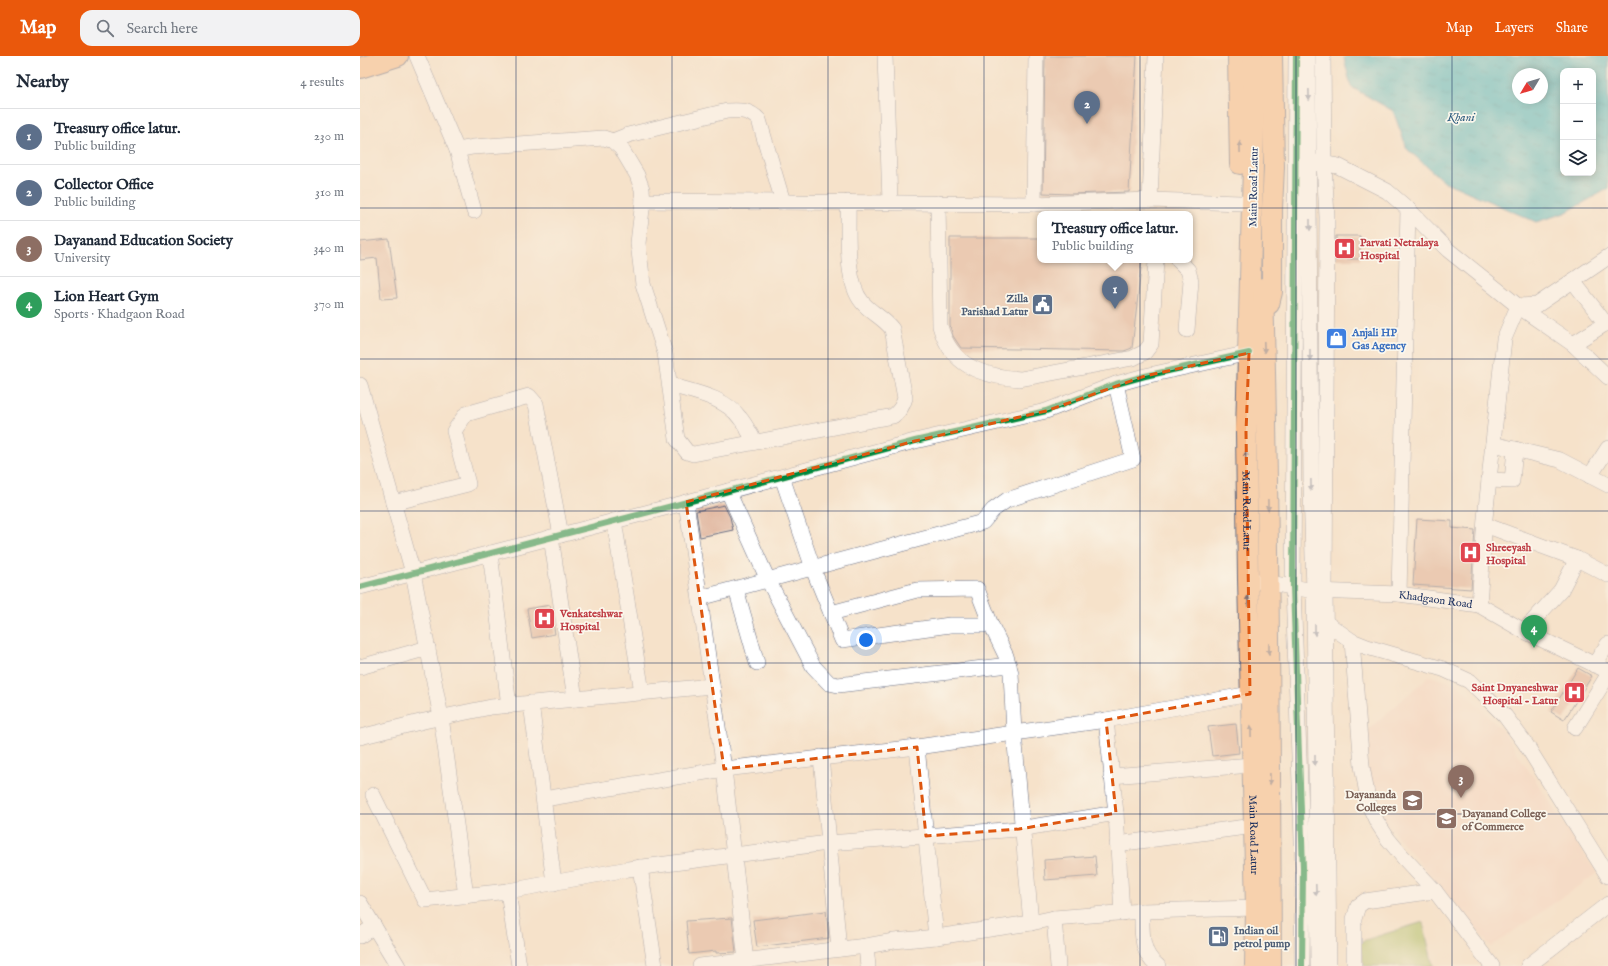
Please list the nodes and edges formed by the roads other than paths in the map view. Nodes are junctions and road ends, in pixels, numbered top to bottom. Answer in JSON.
{"nodes":[{"id":1,"x":398,"y":56,"type":"edge"},
{"id":2,"x":417,"y":56,"type":"edge"},
{"id":3,"x":885,"y":56,"type":"edge"},
{"id":4,"x":1036,"y":56,"type":"edge"},
{"id":5,"x":1156,"y":56,"type":"edge"},
{"id":6,"x":1238,"y":56,"type":"edge"},
{"id":7,"x":1253,"y":56,"type":"edge"},
{"id":8,"x":1262,"y":56,"type":"edge"},
{"id":9,"x":1272,"y":56,"type":"edge"},
{"id":10,"x":1296,"y":56,"type":"edge"},
{"id":11,"x":1308,"y":56,"type":"edge"},
{"id":12,"x":1323,"y":56,"type":"edge"},
{"id":13,"x":360,"y":68,"type":"edge"},
{"id":14,"x":613,"y":142,"type":"junction"},
{"id":15,"x":457,"y":150,"type":"junction"},
{"id":16,"x":1302,"y":160,"type":"junction"},
{"id":17,"x":1324,"y":163,"type":"junction"},
{"id":18,"x":643,"y":201,"type":"junction"},
{"id":19,"x":783,"y":202,"type":"junction"},
{"id":20,"x":848,"y":202,"type":"junction"},
{"id":21,"x":890,"y":202,"type":"junction"},
{"id":22,"x":938,"y":202,"type":"junction"},
{"id":23,"x":1241,"y":203,"type":"junction"},
{"id":24,"x":1034,"y":204,"type":"junction"},
{"id":25,"x":1156,"y":205,"type":"edge"},
{"id":26,"x":1408,"y":209,"type":"junction"},
{"id":27,"x":474,"y":211,"type":"dead end"},
{"id":28,"x":1608,"y":257,"type":"edge"},
{"id":29,"x":1156,"y":263,"type":"edge"},
{"id":30,"x":1181,"y":263,"type":"edge"},
{"id":31,"x":1573,"y":281,"type":"junction"},
{"id":32,"x":1518,"y":306,"type":"junction"},
{"id":33,"x":1607,"y":323,"type":"edge"},
{"id":34,"x":1256,"y":325,"type":"junction"},
{"id":35,"x":1187,"y":330,"type":"dead end"},
{"id":36,"x":1573,"y":344,"type":"junction"},
{"id":37,"x":1249,"y":353,"type":"junction"},
{"id":38,"x":1608,"y":377,"type":"edge"},
{"id":39,"x":1116,"y":384,"type":"junction"},
{"id":40,"x":670,"y":385,"type":"junction"},
{"id":41,"x":360,"y":386,"type":"edge"},
{"id":42,"x":755,"y":442,"type":"junction"},
{"id":43,"x":1493,"y":444,"type":"junction"},
{"id":44,"x":1608,"y":448,"type":"edge"},
{"id":45,"x":1514,"y":449,"type":"junction"},
{"id":46,"x":1590,"y":476,"type":"junction"},
{"id":47,"x":782,"y":477,"type":"junction"},
{"id":48,"x":1489,"y":480,"type":"junction"},
{"id":49,"x":1608,"y":485,"type":"edge"},
{"id":50,"x":728,"y":491,"type":"junction"},
{"id":51,"x":686,"y":502,"type":"junction"},
{"id":52,"x":393,"y":503,"type":"junction"},
{"id":53,"x":614,"y":521,"type":"junction"},
{"id":54,"x":1485,"y":525,"type":"junction"},
{"id":55,"x":556,"y":536,"type":"junction"},
{"id":56,"x":490,"y":553,"type":"junction"},
{"id":57,"x":1577,"y":559,"type":"junction"},
{"id":58,"x":813,"y":568,"type":"junction"},
{"id":59,"x":413,"y":573,"type":"junction"},
{"id":60,"x":1608,"y":575,"type":"edge"},
{"id":61,"x":768,"y":580,"type":"junction"},
{"id":62,"x":1248,"y":580,"type":"junction"},
{"id":63,"x":1270,"y":583,"type":"junction"},
{"id":64,"x":1293,"y":587,"type":"junction"},
{"id":65,"x":360,"y":588,"type":"edge"},
{"id":66,"x":736,"y":588,"type":"junction"},
{"id":67,"x":1320,"y":591,"type":"junction"},
{"id":68,"x":1399,"y":594,"type":"junction"},
{"id":69,"x":700,"y":598,"type":"junction"},
{"id":70,"x":1479,"y":605,"type":"junction"},
{"id":71,"x":831,"y":613,"type":"junction"},
{"id":72,"x":1325,"y":622,"type":"junction"},
{"id":73,"x":991,"y":625,"type":"junction"},
{"id":74,"x":1524,"y":631,"type":"junction"},
{"id":75,"x":1352,"y":641,"type":"junction"},
{"id":76,"x":1608,"y":644,"type":"edge"},
{"id":77,"x":428,"y":648,"type":"junction"},
{"id":78,"x":757,"y":663,"type":"dead end"},
{"id":79,"x":1008,"y":665,"type":"junction"},
{"id":80,"x":1594,"y":665,"type":"junction"},
{"id":81,"x":360,"y":667,"type":"edge"},
{"id":82,"x":1608,"y":671,"type":"edge"},
{"id":83,"x":1608,"y":674,"type":"edge"},
{"id":84,"x":712,"y":686,"type":"junction"},
{"id":85,"x":642,"y":692,"type":"junction"},
{"id":86,"x":1250,"y":694,"type":"junction"},
{"id":87,"x":575,"y":699,"type":"junction"},
{"id":88,"x":531,"y":703,"type":"junction"},
{"id":89,"x":509,"y":706,"type":"junction"},
{"id":90,"x":441,"y":717,"type":"junction"},
{"id":91,"x":1106,"y":720,"type":"junction"},
{"id":92,"x":1575,"y":728,"type":"dead end"},
{"id":93,"x":1014,"y":734,"type":"junction"},
{"id":94,"x":360,"y":737,"type":"edge"},
{"id":95,"x":917,"y":747,"type":"junction"},
{"id":96,"x":821,"y":757,"type":"junction"},
{"id":97,"x":1252,"y":765,"type":"junction"},
{"id":98,"x":724,"y":769,"type":"junction"},
{"id":99,"x":1111,"y":776,"type":"junction"},
{"id":100,"x":372,"y":794,"type":"dead end"},
{"id":101,"x":544,"y":799,"type":"junction"},
{"id":102,"x":1116,"y":813,"type":"junction"},
{"id":103,"x":1254,"y":826,"type":"junction"},
{"id":104,"x":1022,"y":829,"type":"junction"},
{"id":105,"x":926,"y":836,"type":"junction"},
{"id":106,"x":829,"y":843,"type":"junction"},
{"id":107,"x":1118,"y":844,"type":"junction"},
{"id":108,"x":734,"y":855,"type":"junction"},
{"id":109,"x":640,"y":867,"type":"junction"},
{"id":110,"x":1608,"y":876,"type":"edge"},
{"id":111,"x":554,"y":883,"type":"junction"},
{"id":112,"x":508,"y":891,"type":"junction"},
{"id":113,"x":1435,"y":891,"type":"junction"},
{"id":114,"x":466,"y":896,"type":"junction"},
{"id":115,"x":360,"y":903,"type":"edge"},
{"id":116,"x":1608,"y":904,"type":"edge"},
{"id":117,"x":1256,"y":908,"type":"junction"},
{"id":118,"x":1142,"y":911,"type":"junction"},
{"id":119,"x":1122,"y":913,"type":"junction"},
{"id":120,"x":1054,"y":918,"type":"junction"},
{"id":121,"x":1030,"y":923,"type":"junction"},
{"id":122,"x":374,"y":926,"type":"junction"},
{"id":123,"x":360,"y":936,"type":"edge"},
{"id":124,"x":936,"y":937,"type":"junction"},
{"id":125,"x":866,"y":946,"type":"junction"},
{"id":126,"x":839,"y":950,"type":"junction"},
{"id":127,"x":746,"y":961,"type":"junction"},
{"id":128,"x":780,"y":961,"type":"edge"},
{"id":129,"x":398,"y":966,"type":"edge"},
{"id":130,"x":519,"y":966,"type":"edge"},
{"id":131,"x":655,"y":966,"type":"edge"},
{"id":132,"x":703,"y":966,"type":"edge"},
{"id":133,"x":868,"y":966,"type":"edge"},
{"id":134,"x":1058,"y":966,"type":"edge"},
{"id":135,"x":1158,"y":966,"type":"edge"},
{"id":136,"x":1255,"y":966,"type":"edge"},
{"id":137,"x":1271,"y":966,"type":"edge"},
{"id":138,"x":1302,"y":966,"type":"edge"},
{"id":139,"x":1318,"y":966,"type":"edge"},
{"id":140,"x":1329,"y":966,"type":"edge"},
{"id":141,"x":1354,"y":966,"type":"edge"},
{"id":142,"x":1492,"y":966,"type":"edge"},
{"id":143,"x":1528,"y":966,"type":"edge"}],
"edges":[{"from":1,"to":13,"type":"main road"},
{"from":2,"to":15,"type":"street"},
{"from":3,"to":21,"type":"street"},
{"from":4,"to":24,"type":"street"},
{"from":5,"to":25,"type":"street"},
{"from":23,"to":6,"type":"main road","one_way":true},
{"from":7,"to":34,"type":"main road","name":"Main Road Latur"},
{"from":8,"to":34,"type":"main road","name":"Main Road Latur"},
{"from":9,"to":34,"type":"main road"},
{"from":10,"to":16,"type":"street"},
{"from":11,"to":16,"type":"street","one_way":true},
{"from":12,"to":17,"type":"street"},
{"from":14,"to":15,"type":"street"},
{"from":14,"to":18,"type":"street"},
{"from":14,"to":19,"type":"street"},
{"from":15,"to":27,"type":"street"},
{"from":16,"to":17,"type":"street"},
{"from":16,"to":64,"type":"street"},
{"from":16,"to":67,"type":"street","one_way":true},
{"from":17,"to":26,"type":"street"},
{"from":17,"to":67,"type":"street"},
{"from":18,"to":19,"type":"street"},
{"from":18,"to":40,"type":"street"},
{"from":19,"to":20,"type":"street"},
{"from":20,"to":21,"type":"street"},
{"from":20,"to":42,"type":"street"},
{"from":21,"to":22,"type":"street"},
{"from":22,"to":24,"type":"street"},
{"from":22,"to":29,"type":"street"},
{"from":23,"to":25,"type":"street"},
{"from":23,"to":34,"type":"main road"},
{"from":24,"to":25,"type":"street"},
{"from":26,"to":32,"type":"street"},
{"from":26,"to":68,"type":"street"},
{"from":28,"to":31,"type":"street"},
{"from":30,"to":35,"type":"street"},
{"from":31,"to":32,"type":"street"},
{"from":31,"to":33,"type":"street"},
{"from":32,"to":36,"type":"street"},
{"from":32,"to":43,"type":"street"},
{"from":33,"to":36,"type":"street"},
{"from":34,"to":37,"type":"main road","name":"Main Road Latur"},
{"from":34,"to":63,"type":"main road","name":"Main Road Latur","one_way":true},
{"from":36,"to":38,"type":"street"},
{"from":37,"to":39,"type":"street"},
{"from":62,"to":37,"type":"main road","name":"Main Road Latur","one_way":true},
{"from":39,"to":47,"type":"street"},
{"from":39,"to":58,"type":"street"},
{"from":40,"to":42,"type":"street"},
{"from":40,"to":42,"type":"street"},
{"from":41,"to":52,"type":"street"},
{"from":43,"to":45,"type":"street"},
{"from":43,"to":48,"type":"street"},
{"from":44,"to":46,"type":"street"},
{"from":45,"to":46,"type":"street"},
{"from":45,"to":48,"type":"street"},
{"from":46,"to":49,"type":"street"},
{"from":47,"to":50,"type":"street"},
{"from":47,"to":58,"type":"street"},
{"from":48,"to":54,"type":"street"},
{"from":50,"to":51,"type":"street"},
{"from":50,"to":61,"type":"street"},
{"from":51,"to":53,"type":"street"},
{"from":51,"to":69,"type":"street"},
{"from":52,"to":55,"type":"street"},
{"from":52,"to":59,"type":"street"},
{"from":53,"to":55,"type":"street"},
{"from":53,"to":85,"type":"street"},
{"from":54,"to":57,"type":"street"},
{"from":54,"to":70,"type":"street"},
{"from":55,"to":56,"type":"street"},
{"from":55,"to":87,"type":"street"},
{"from":56,"to":59,"type":"street"},
{"from":56,"to":89,"type":"street"},
{"from":57,"to":60,"type":"street"},
{"from":57,"to":74,"type":"street"},
{"from":58,"to":61,"type":"street"},
{"from":58,"to":71,"type":"street"},
{"from":59,"to":65,"type":"street"},
{"from":59,"to":77,"type":"street"},
{"from":61,"to":66,"type":"street"},
{"from":61,"to":79,"type":"street"},
{"from":62,"to":63,"type":"street","name":"Khadgaon Road"},
{"from":86,"to":62,"type":"main road","name":"Main Road Latur","one_way":true},
{"from":63,"to":64,"type":"street","name":"Khadgaon Road"},
{"from":63,"to":137,"type":"main road","name":"Main Road Latur","one_way":true},
{"from":64,"to":67,"type":"street","name":"Khadgaon Road"},
{"from":64,"to":138,"type":"street"},
{"from":66,"to":69,"type":"street"},
{"from":66,"to":78,"type":"street"},
{"from":67,"to":68,"type":"street","name":"Khadgaon Road"},
{"from":67,"to":72,"type":"street"},
{"from":67,"to":139,"type":"street","one_way":true},
{"from":68,"to":70,"type":"street","name":"Khadgaon Road"},
{"from":69,"to":84,"type":"street"},
{"from":70,"to":74,"type":"street","name":"Khadgaon Road"},
{"from":71,"to":73,"type":"street"},
{"from":71,"to":73,"type":"street"},
{"from":72,"to":75,"type":"street"},
{"from":72,"to":140,"type":"street"},
{"from":73,"to":79,"type":"street"},
{"from":74,"to":80,"type":"street","name":"Khadgaon Road"},
{"from":75,"to":110,"type":"street"},
{"from":75,"to":113,"type":"street"},
{"from":76,"to":80,"type":"street"},
{"from":77,"to":81,"type":"street"},
{"from":77,"to":90,"type":"street"},
{"from":79,"to":93,"type":"street"},
{"from":80,"to":82,"type":"street","name":"Khadgaon Road"},
{"from":83,"to":92,"type":"street"},
{"from":84,"to":85,"type":"street"},
{"from":84,"to":98,"type":"street"},
{"from":85,"to":87,"type":"street"},
{"from":86,"to":91,"type":"street"},
{"from":97,"to":86,"type":"main road","name":"Main Road Latur","one_way":true},
{"from":87,"to":88,"type":"street"},
{"from":88,"to":89,"type":"street"},
{"from":88,"to":101,"type":"street"},
{"from":89,"to":90,"type":"street"},
{"from":90,"to":94,"type":"street"},
{"from":90,"to":114,"type":"street"},
{"from":91,"to":93,"type":"street"},
{"from":91,"to":99,"type":"street"},
{"from":93,"to":95,"type":"street"},
{"from":93,"to":104,"type":"street"},
{"from":95,"to":96,"type":"street"},
{"from":95,"to":105,"type":"street"},
{"from":96,"to":98,"type":"street"},
{"from":96,"to":106,"type":"street"},
{"from":97,"to":99,"type":"street"},
{"from":97,"to":103,"type":"main road","name":"Main Road Latur"},
{"from":98,"to":101,"type":"street"},
{"from":98,"to":108,"type":"street"},
{"from":99,"to":102,"type":"street"},
{"from":100,"to":114,"type":"street"},
{"from":101,"to":111,"type":"street"},
{"from":102,"to":104,"type":"street"},
{"from":102,"to":107,"type":"street"},
{"from":103,"to":107,"type":"street"},
{"from":103,"to":117,"type":"main road","name":"Main Road Latur"},
{"from":104,"to":105,"type":"street"},
{"from":104,"to":121,"type":"street"},
{"from":105,"to":106,"type":"street"},
{"from":105,"to":124,"type":"street"},
{"from":106,"to":108,"type":"street"},
{"from":106,"to":126,"type":"street"},
{"from":107,"to":119,"type":"street"},
{"from":108,"to":109,"type":"street"},
{"from":108,"to":127,"type":"street"},
{"from":109,"to":111,"type":"street"},
{"from":109,"to":131,"type":"street"},
{"from":111,"to":112,"type":"street"},
{"from":112,"to":114,"type":"street"},
{"from":112,"to":130,"type":"street"},
{"from":113,"to":141,"type":"street"},
{"from":113,"to":142,"type":"street"},
{"from":115,"to":122,"type":"street"},
{"from":116,"to":143,"type":"street"},
{"from":117,"to":118,"type":"street"},
{"from":117,"to":136,"type":"main road","name":"Main Road Latur"},
{"from":118,"to":119,"type":"street"},
{"from":118,"to":135,"type":"street"},
{"from":119,"to":120,"type":"street"},
{"from":120,"to":121,"type":"street"},
{"from":120,"to":134,"type":"street"},
{"from":121,"to":124,"type":"street"},
{"from":122,"to":123,"type":"street"},
{"from":122,"to":129,"type":"street"},
{"from":124,"to":125,"type":"street"},
{"from":125,"to":126,"type":"street"},
{"from":125,"to":133,"type":"street"},
{"from":126,"to":128,"type":"street"},
{"from":127,"to":128,"type":"street"},
{"from":127,"to":132,"type":"street"}]}
